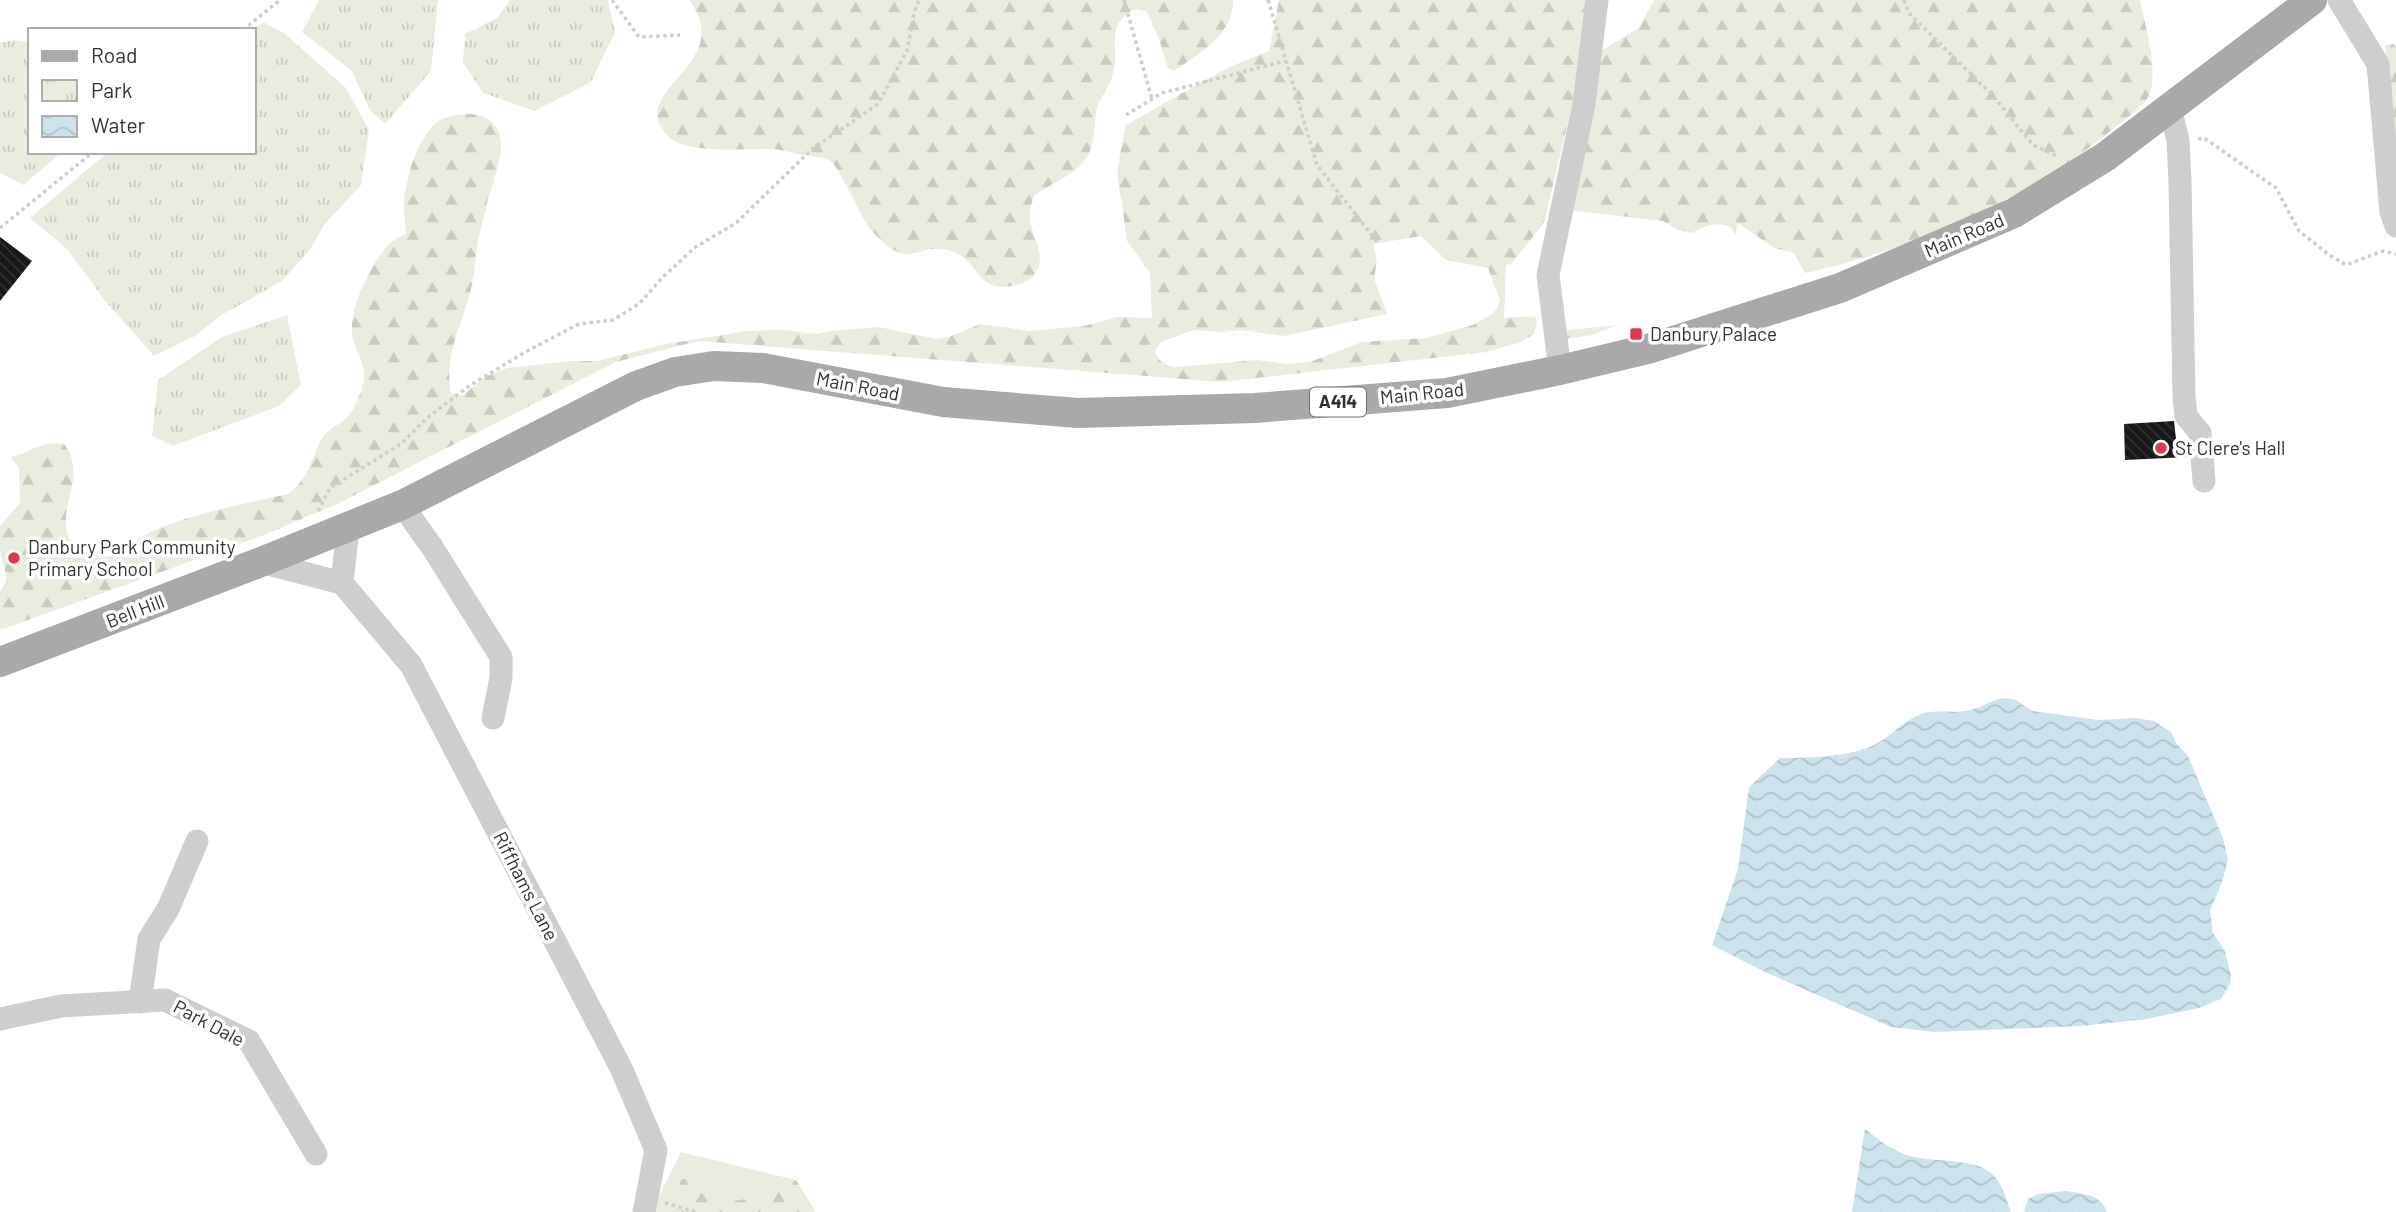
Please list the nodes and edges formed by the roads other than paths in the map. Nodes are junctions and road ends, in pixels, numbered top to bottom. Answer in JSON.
{"nodes":[{"id":1,"x":1597,"y":0,"type":"edge"},
{"id":2,"x":2312,"y":0,"type":"edge"},
{"id":3,"x":2339,"y":0,"type":"edge"},
{"id":4,"x":2170,"y":108,"type":"junction"},
{"id":5,"x":2396,"y":226,"type":"edge"},
{"id":6,"x":1560,"y":370,"type":"junction"},
{"id":7,"x":2204,"y":481,"type":"dead end"},
{"id":8,"x":402,"y":505,"type":"junction"},
{"id":9,"x":348,"y":528,"type":"junction"},
{"id":10,"x":261,"y":562,"type":"junction"},
{"id":11,"x":342,"y":583,"type":"junction"},
{"id":12,"x":0,"y":662,"type":"edge"},
{"id":13,"x":493,"y":718,"type":"dead end"},
{"id":14,"x":197,"y":841,"type":"dead end"},
{"id":15,"x":139,"y":1002,"type":"junction"},
{"id":16,"x":0,"y":1019,"type":"edge"},
{"id":17,"x":316,"y":1154,"type":"dead end"},
{"id":18,"x":645,"y":1205,"type":"edge"}],
"edges":[{"from":1,"to":6,"type":"street"},
{"from":2,"to":4,"type":"main road","name":"Main Road","number":"A414"},
{"from":3,"to":5,"type":"street"},
{"from":4,"to":6,"type":"main road","name":"Main Road","number":"A414"},
{"from":4,"to":7,"type":"street"},
{"from":6,"to":8,"type":"main road","name":"Main Road","number":"A414"},
{"from":8,"to":9,"type":"main road","name":"Main Road","number":"A414"},
{"from":8,"to":13,"type":"street"},
{"from":9,"to":10,"type":"main road","name":"Bell Hill","number":"A414"},
{"from":9,"to":11,"type":"street"},
{"from":10,"to":11,"type":"street"},
{"from":10,"to":12,"type":"main road","name":"Bell Hill","number":"A414"},
{"from":11,"to":18,"type":"street","name":"Riffhams Lane"},
{"from":14,"to":15,"type":"street"},
{"from":15,"to":16,"type":"street","name":"Park Dale"},
{"from":15,"to":17,"type":"street","name":"Park Dale"}]}
